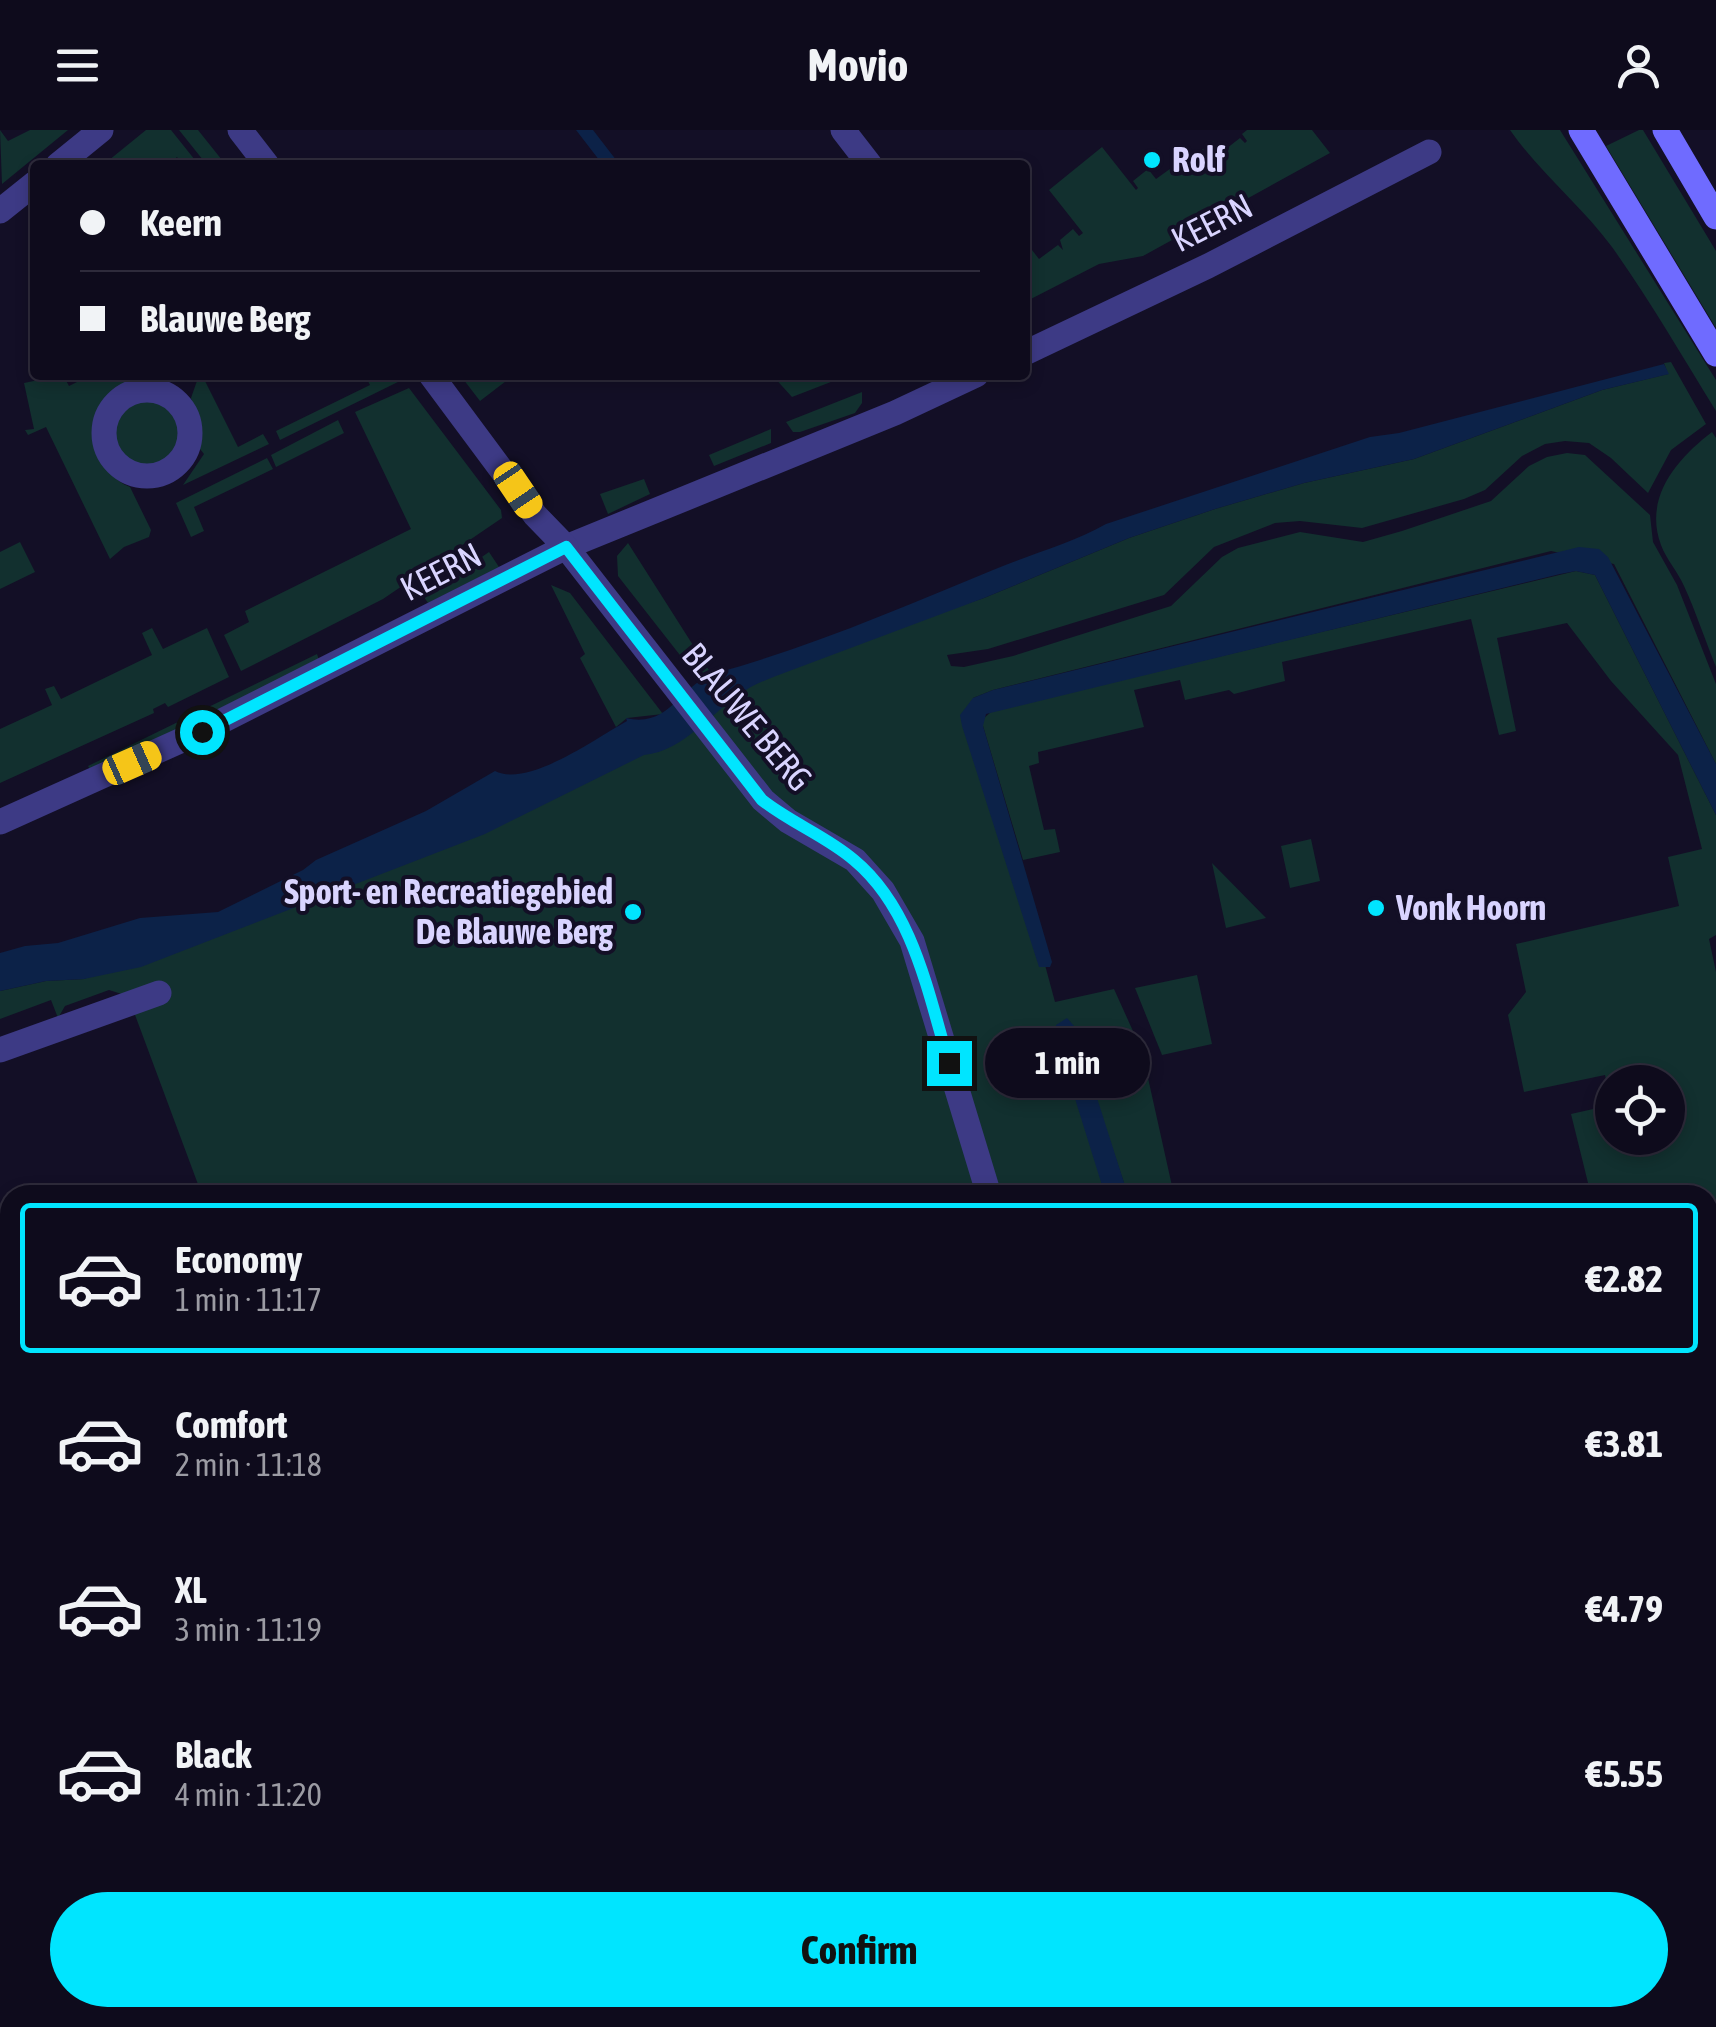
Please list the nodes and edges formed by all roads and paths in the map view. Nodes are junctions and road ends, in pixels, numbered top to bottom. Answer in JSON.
{"nodes":[{"id":1,"x":102,"y":130,"type":"edge"},
{"id":2,"x":240,"y":130,"type":"edge"},
{"id":3,"x":844,"y":130,"type":"edge"},
{"id":4,"x":1581,"y":130,"type":"edge"},
{"id":5,"x":1665,"y":130,"type":"edge"},
{"id":6,"x":1429,"y":152,"type":"dead end"},
{"id":7,"x":64,"y":160,"type":"edge"},
{"id":8,"x":263,"y":160,"type":"edge"},
{"id":9,"x":866,"y":160,"type":"edge"},
{"id":10,"x":30,"y":187,"type":"edge"},
{"id":11,"x":0,"y":211,"type":"edge"},
{"id":12,"x":1716,"y":217,"type":"edge"},
{"id":13,"x":1030,"y":350,"type":"edge"},
{"id":14,"x":1716,"y":354,"type":"edge"},
{"id":15,"x":434,"y":380,"type":"edge"},
{"id":16,"x":965,"y":380,"type":"edge"},
{"id":17,"x":566,"y":547,"type":"junction"},
{"id":18,"x":0,"y":822,"type":"edge"},
{"id":19,"x":158,"y":993,"type":"dead end"},
{"id":20,"x":0,"y":1050,"type":"edge"},
{"id":21,"x":986,"y":1185,"type":"edge"}],
"edges":[{"from":1,"to":7,"type":"street"},
{"from":2,"to":8,"type":"street"},
{"from":3,"to":9,"type":"street"},
{"from":4,"to":14,"type":"main road"},
{"from":5,"to":12,"type":"main road"},
{"from":6,"to":13,"type":"street","name":"KEERN"},
{"from":10,"to":11,"type":"street"},
{"from":15,"to":17,"type":"street","name":"BLAUWE BERG"},
{"from":16,"to":17,"type":"street","name":"KEERN"},
{"from":17,"to":18,"type":"street","name":"KEERN"},
{"from":17,"to":21,"type":"street","name":"BLAUWE BERG"},
{"from":19,"to":20,"type":"street"}]}
